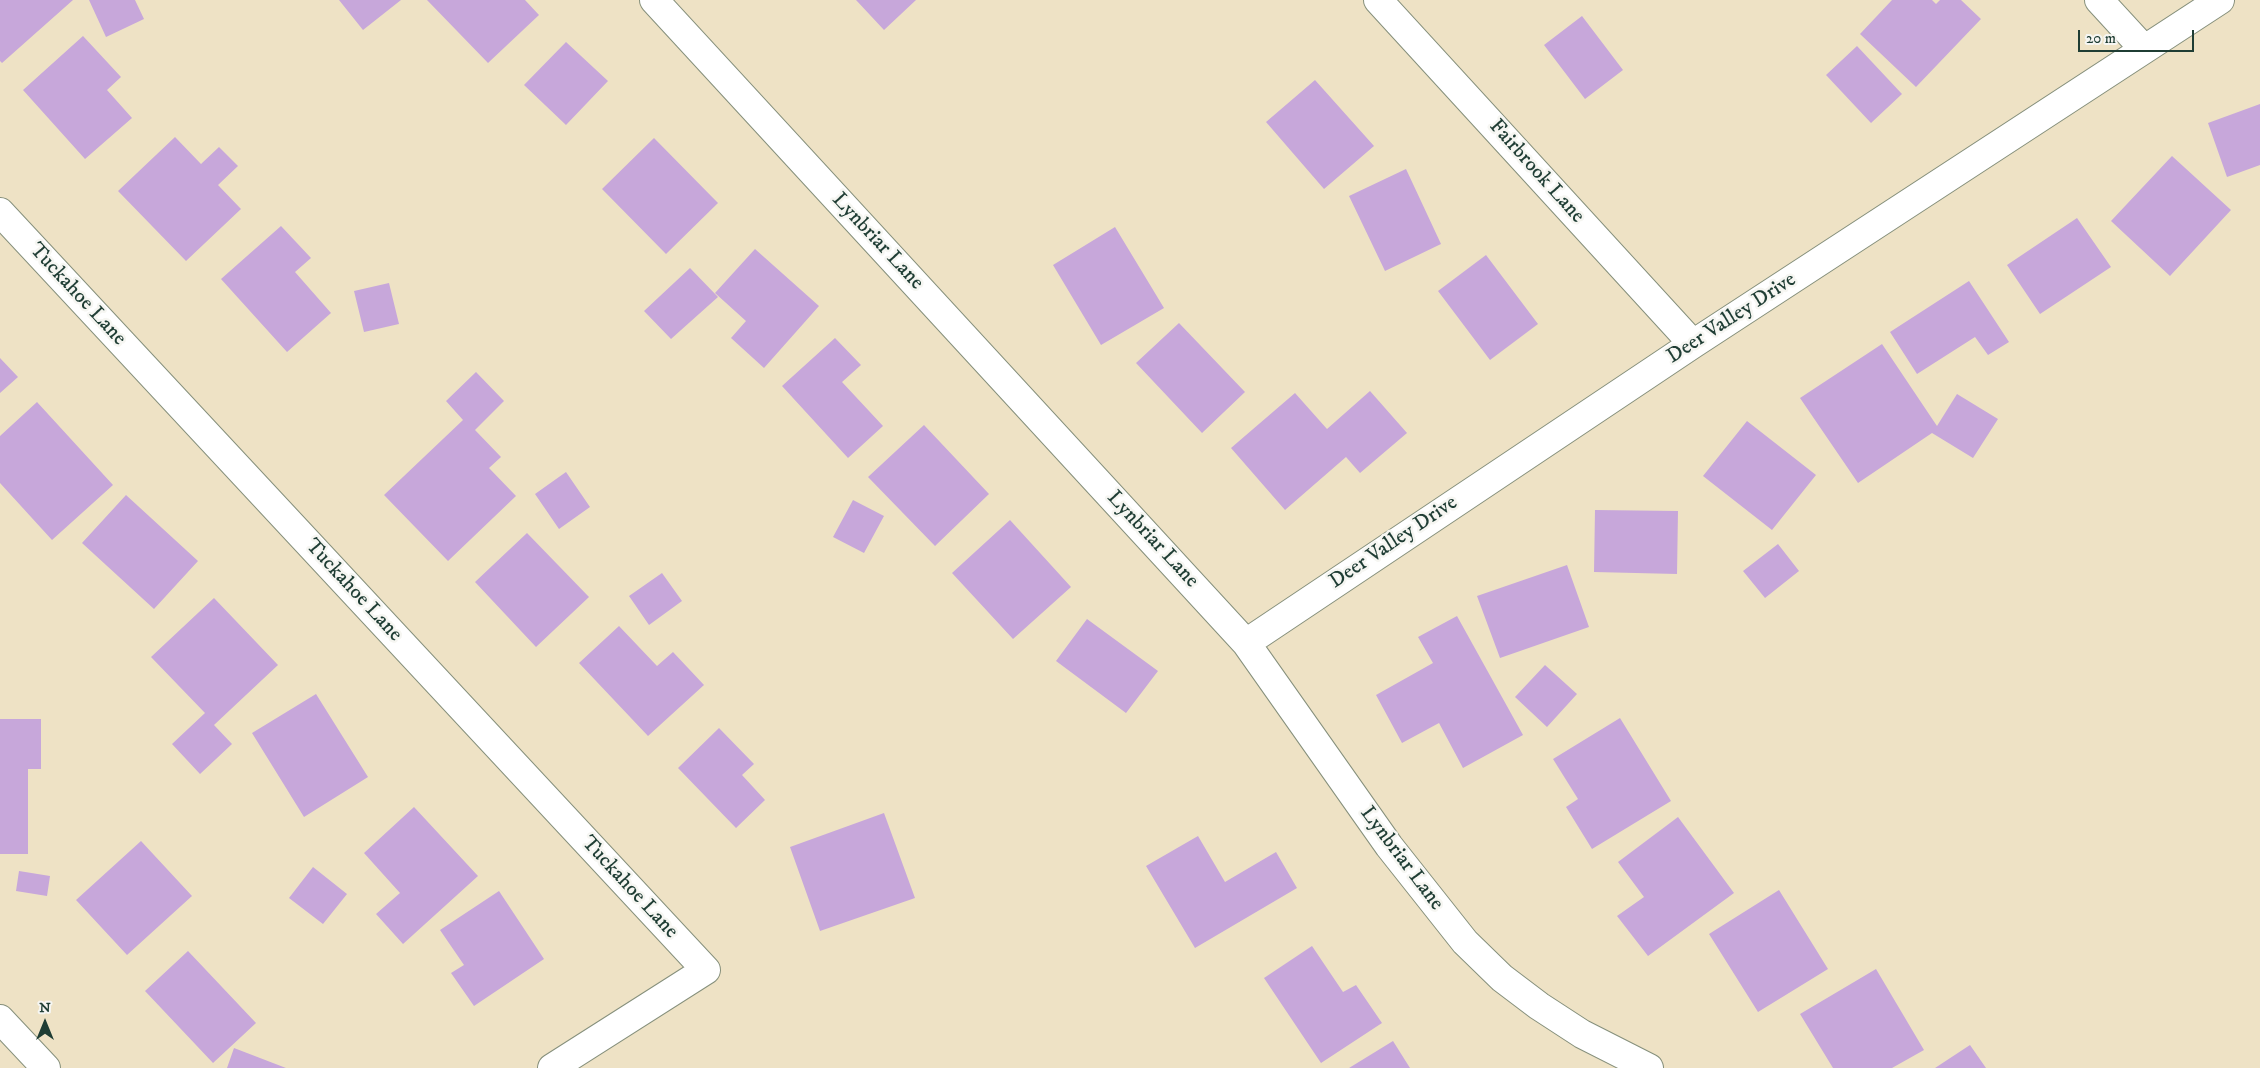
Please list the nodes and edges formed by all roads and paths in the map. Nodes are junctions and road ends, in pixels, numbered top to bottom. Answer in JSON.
{"nodes":[{"id":1,"x":654,"y":0,"type":"edge"},
{"id":2,"x":1378,"y":0,"type":"edge"},
{"id":3,"x":2099,"y":0,"type":"edge"},
{"id":4,"x":2220,"y":0,"type":"edge"},
{"id":5,"x":2144,"y":49,"type":"junction"},
{"id":6,"x":0,"y":212,"type":"edge"},
{"id":7,"x":1693,"y":344,"type":"junction"},
{"id":8,"x":1246,"y":643,"type":"junction"},
{"id":9,"x":0,"y":1019,"type":"edge"},
{"id":10,"x":46,"y":1068,"type":"edge"},
{"id":11,"x":552,"y":1068,"type":"edge"},
{"id":12,"x":1649,"y":1068,"type":"edge"}],
"edges":[{"from":1,"to":8,"type":"street","name":"Lynbriar Lane"},
{"from":2,"to":7,"type":"street","name":"Fairbrook Lane"},
{"from":3,"to":5,"type":"street"},
{"from":4,"to":5,"type":"street","name":"Deer Valley Drive"},
{"from":5,"to":7,"type":"street","name":"Deer Valley Drive"},
{"from":6,"to":11,"type":"street","name":"Tuckahoe Lane"},
{"from":7,"to":8,"type":"street","name":"Deer Valley Drive"},
{"from":8,"to":12,"type":"street","name":"Lynbriar Lane"},
{"from":9,"to":10,"type":"street"}]}
